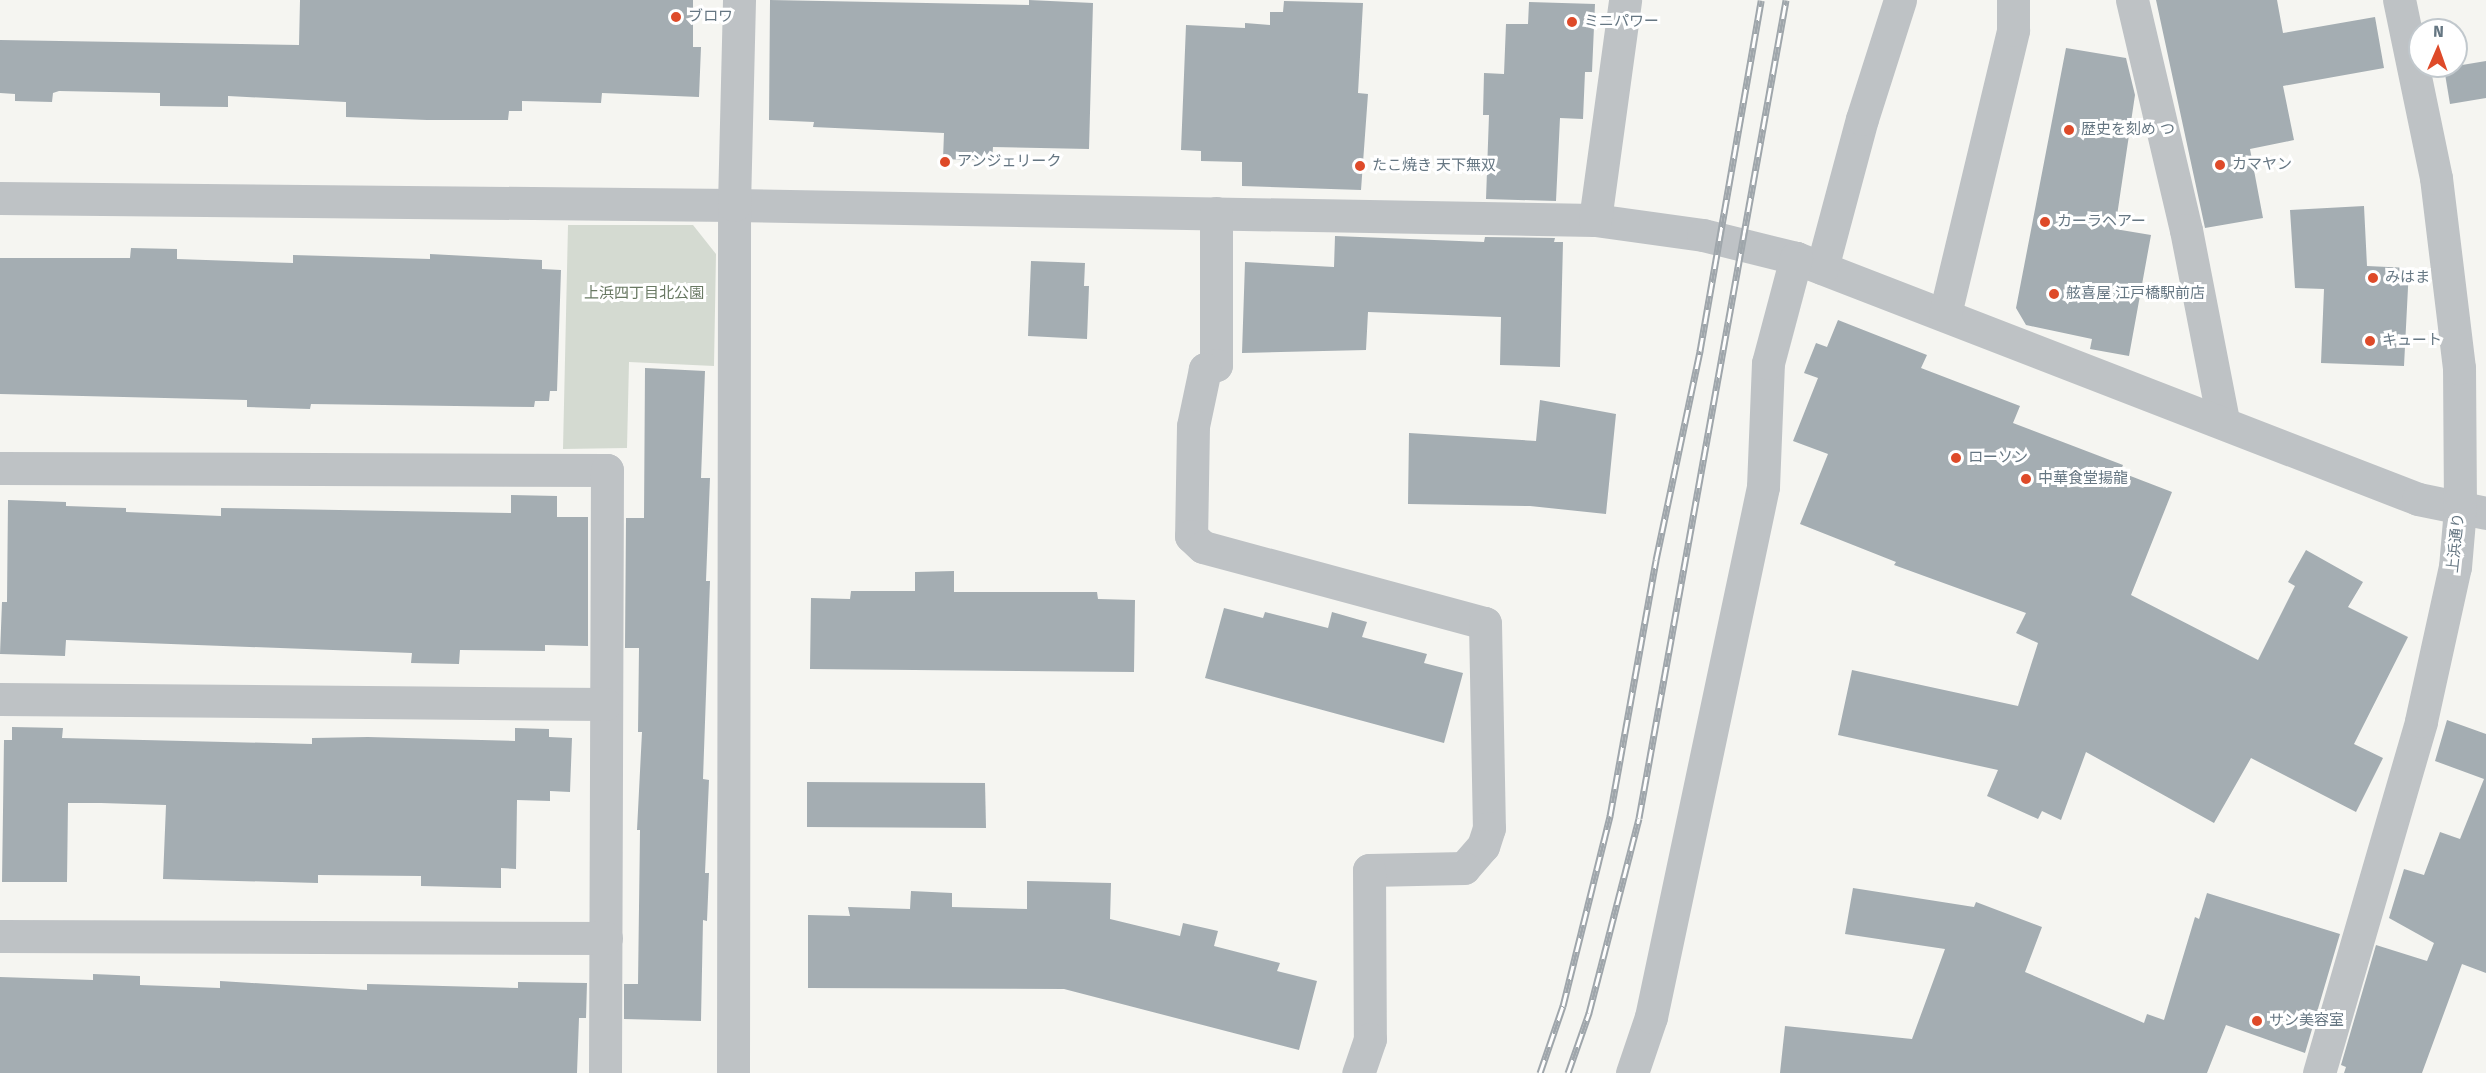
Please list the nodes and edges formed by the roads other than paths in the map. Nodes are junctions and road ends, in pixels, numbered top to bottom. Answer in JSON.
{"nodes":[{"id":1,"x":739,"y":0,"type":"edge"},
{"id":2,"x":1625,"y":0,"type":"edge"},
{"id":3,"x":1900,"y":0,"type":"edge"},
{"id":4,"x":2013,"y":0,"type":"edge"},
{"id":5,"x":2132,"y":0,"type":"edge"},
{"id":6,"x":2399,"y":0,"type":"edge"},
{"id":7,"x":0,"y":198,"type":"edge"},
{"id":8,"x":734,"y":205,"type":"junction"},
{"id":9,"x":1216,"y":213,"type":"junction"},
{"id":10,"x":1595,"y":219,"type":"junction"},
{"id":11,"x":1809,"y":263,"type":"junction"},
{"id":12,"x":1945,"y":314,"type":"junction"},
{"id":13,"x":2223,"y":421,"type":"junction"},
{"id":14,"x":0,"y":468,"type":"edge"},
{"id":15,"x":2473,"y":511,"type":"edge"},
{"id":16,"x":0,"y":699,"type":"edge"},
{"id":17,"x":605,"y":704,"type":"junction"},
{"id":18,"x":0,"y":936,"type":"edge"},
{"id":19,"x":606,"y":938,"type":"junction"},
{"id":20,"x":605,"y":1073,"type":"edge"},
{"id":21,"x":733,"y":1073,"type":"edge"},
{"id":22,"x":1358,"y":1073,"type":"edge"},
{"id":23,"x":1632,"y":1073,"type":"edge"},
{"id":24,"x":2319,"y":1073,"type":"edge"}],
"edges":[{"from":1,"to":8,"type":"street"},
{"from":2,"to":10,"type":"street"},
{"from":3,"to":11,"type":"street"},
{"from":4,"to":12,"type":"street"},
{"from":5,"to":13,"type":"street"},
{"from":6,"to":15,"type":"street","name":"上浜通り"},
{"from":7,"to":8,"type":"street"},
{"from":8,"to":9,"type":"street"},
{"from":8,"to":21,"type":"street"},
{"from":9,"to":10,"type":"street"},
{"from":9,"to":22,"type":"street"},
{"from":10,"to":11,"type":"street"},
{"from":11,"to":12,"type":"street"},
{"from":11,"to":23,"type":"street"},
{"from":12,"to":13,"type":"street"},
{"from":13,"to":15,"type":"street"},
{"from":14,"to":17,"type":"street"},
{"from":15,"to":24,"type":"street","name":"上浜通り"},
{"from":16,"to":17,"type":"street"},
{"from":17,"to":19,"type":"street"},
{"from":18,"to":19,"type":"street"},
{"from":19,"to":20,"type":"street"}]}
